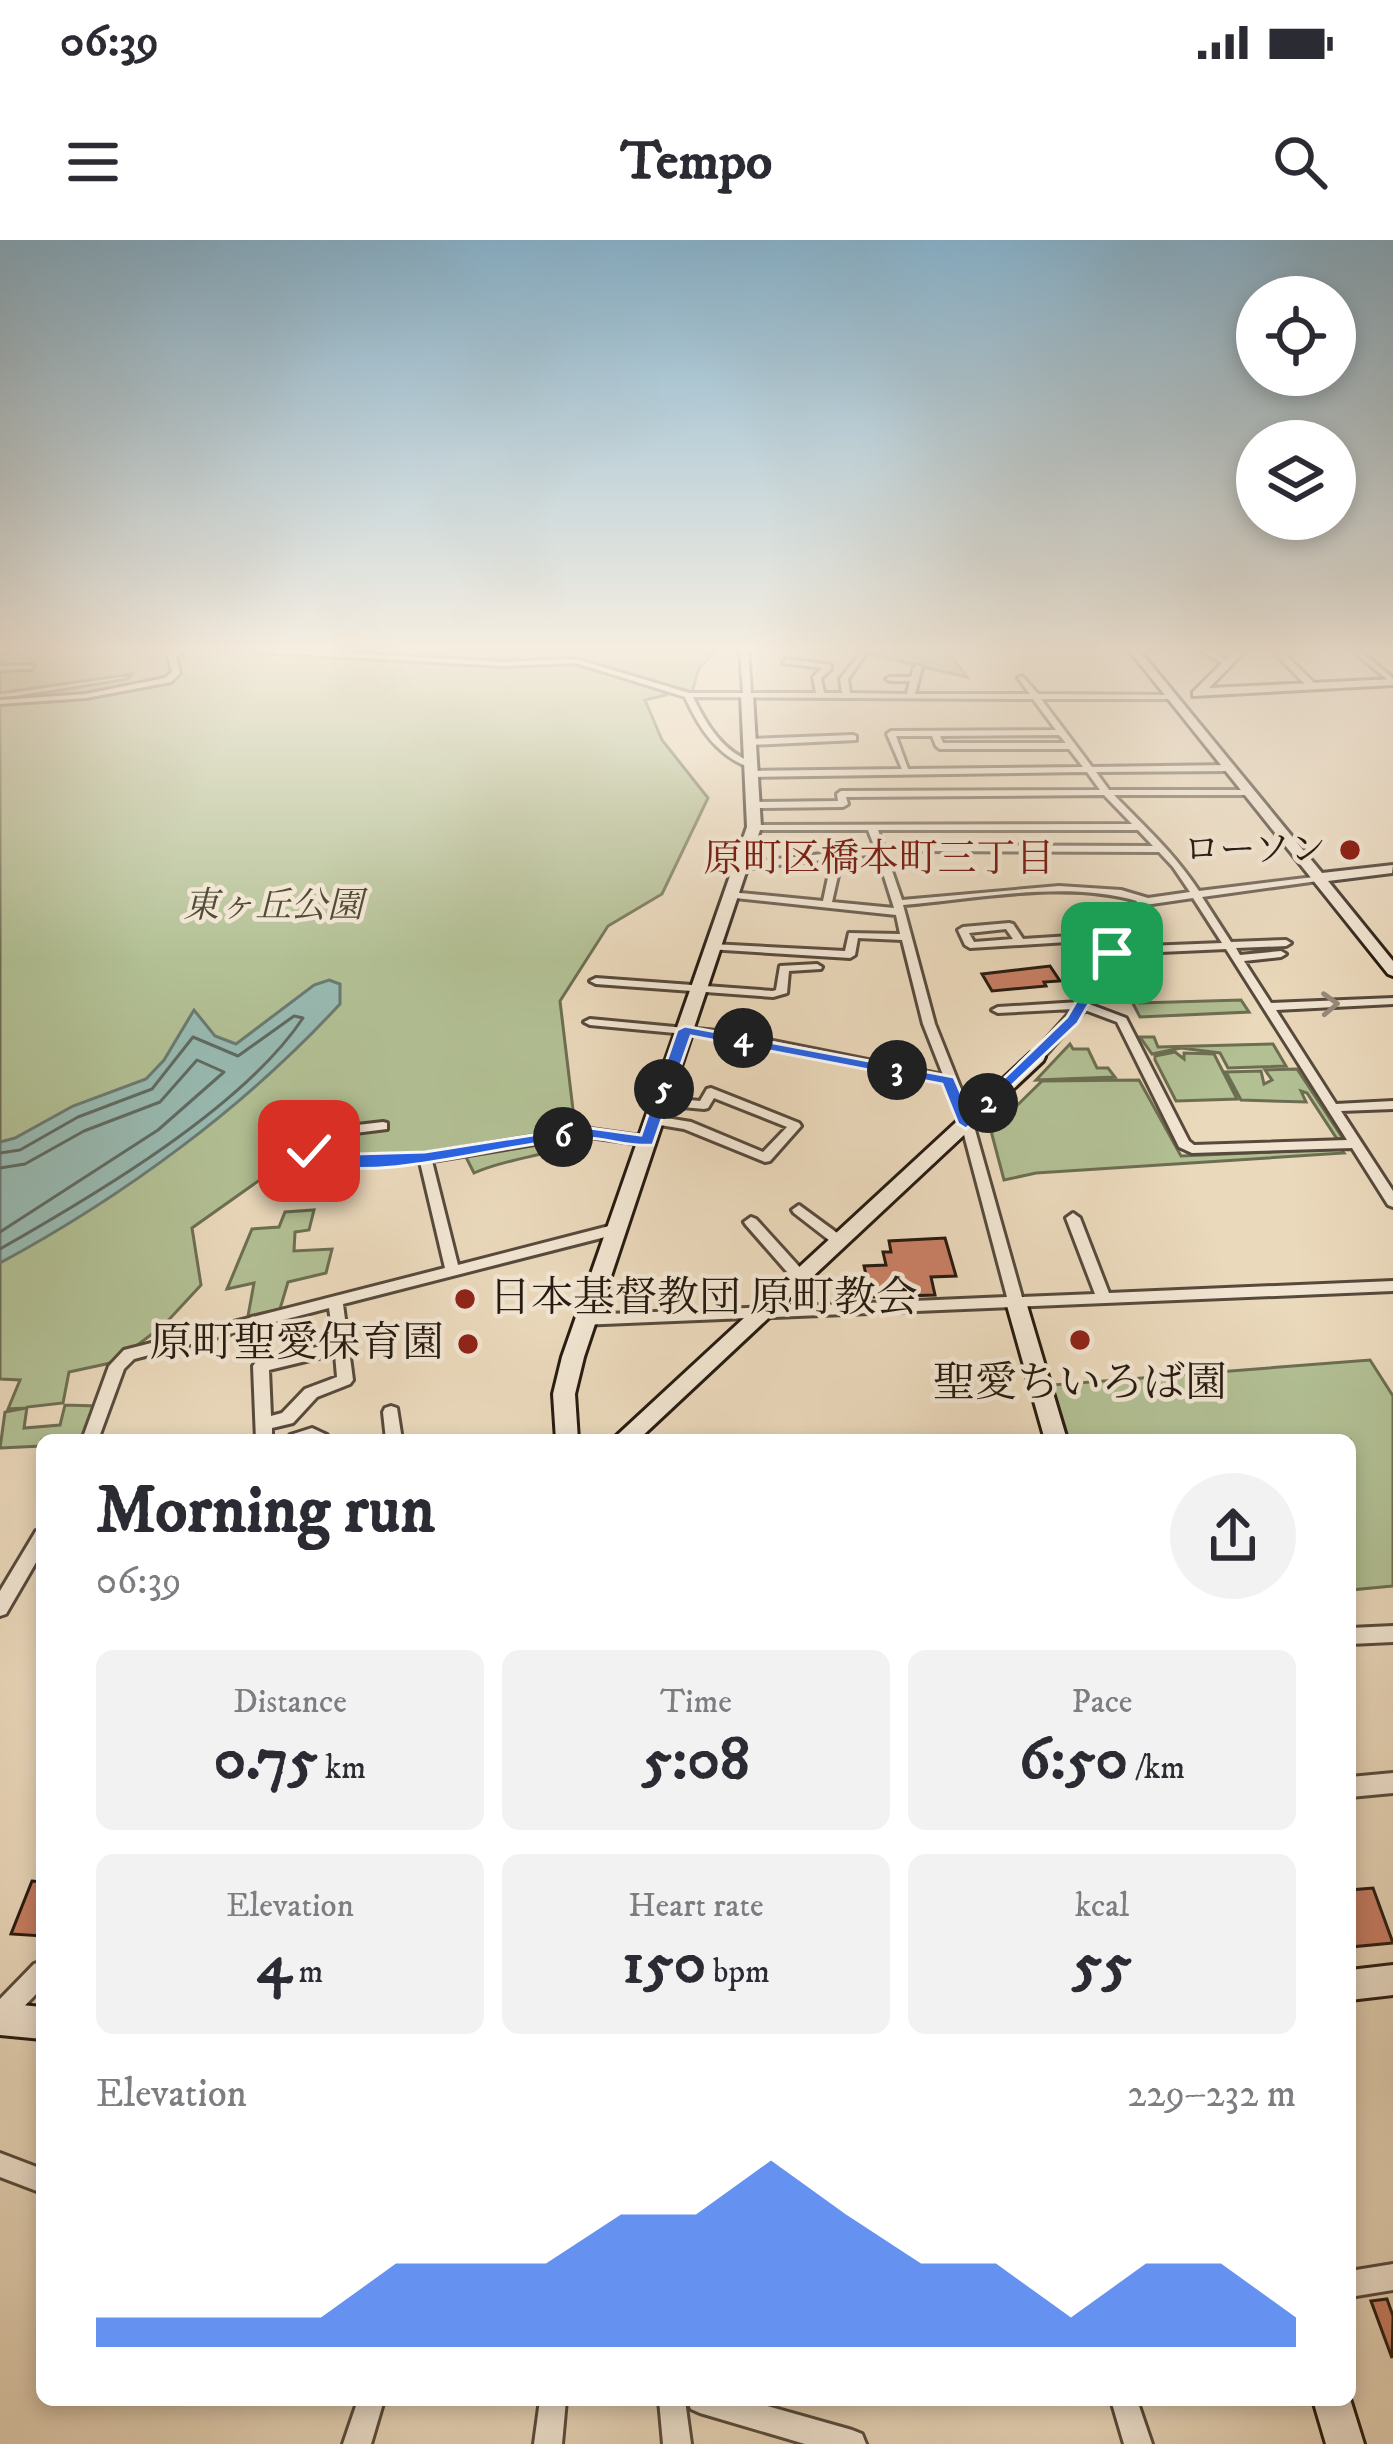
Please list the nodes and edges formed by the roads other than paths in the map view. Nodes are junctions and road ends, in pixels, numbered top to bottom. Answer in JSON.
{"nodes":[{"id":1,"x":729,"y":753,"type":"edge"},
{"id":2,"x":750,"y":753,"type":"edge"},
{"id":3,"x":898,"y":753,"type":"edge"},
{"id":4,"x":1075,"y":753,"type":"edge"},
{"id":5,"x":1218,"y":753,"type":"edge"},
{"id":6,"x":905,"y":768,"type":"junction"},
{"id":7,"x":1086,"y":768,"type":"junction"},
{"id":8,"x":1230,"y":768,"type":"junction"},
{"id":9,"x":751,"y":769,"type":"junction"},
{"id":10,"x":1250,"y":792,"type":"junction"},
{"id":11,"x":1107,"y":793,"type":"junction"},
{"id":12,"x":753,"y":805,"type":"junction"},
{"id":13,"x":754,"y":827,"type":"junction"},
{"id":14,"x":872,"y":827,"type":"junction"},
{"id":15,"x":1142,"y":827,"type":"junction"},
{"id":16,"x":922,"y":848,"type":"dead end"},
{"id":17,"x":1163,"y":849,"type":"junction"},
{"id":18,"x":878,"y":851,"type":"junction"},
{"id":19,"x":838,"y":856,"type":"junction"},
{"id":20,"x":740,"y":866,"type":"junction"},
{"id":21,"x":1393,"y":869,"type":"edge"},
{"id":22,"x":1318,"y":878,"type":"junction"},
{"id":23,"x":1196,"y":893,"type":"junction"},
{"id":24,"x":730,"y":895,"type":"junction"},
{"id":25,"x":1144,"y":901,"type":"junction"},
{"id":26,"x":827,"y":904,"type":"junction"},
{"id":27,"x":898,"y":907,"type":"junction"},
{"id":28,"x":1120,"y":935,"type":"junction"},
{"id":29,"x":905,"y":938,"type":"junction"},
{"id":30,"x":1019,"y":941,"type":"dead end"},
{"id":31,"x":1229,"y":945,"type":"junction"},
{"id":32,"x":712,"y":947,"type":"junction"},
{"id":33,"x":1112,"y":952,"type":"junction"},
{"id":34,"x":1237,"y":958,"type":"junction"},
{"id":35,"x":817,"y":968,"type":"dead end"},
{"id":36,"x":1393,"y":970,"type":"edge"},
{"id":37,"x":596,"y":981,"type":"dead end"},
{"id":38,"x":698,"y":990,"type":"junction"},
{"id":39,"x":1393,"y":1001,"type":"edge"},
{"id":40,"x":1083,"y":1005,"type":"junction"},
{"id":41,"x":1268,"y":1007,"type":"junction"},
{"id":42,"x":998,"y":1010,"type":"dead end"},
{"id":43,"x":590,"y":1022,"type":"dead end"},
{"id":44,"x":685,"y":1030,"type":"junction"},
{"id":45,"x":1036,"y":1057,"type":"joint"},
{"id":46,"x":949,"y":1080,"type":"junction"},
{"id":47,"x":1393,"y":1105,"type":"edge"},
{"id":48,"x":1332,"y":1108,"type":"junction"},
{"id":49,"x":658,"y":1111,"type":"junction"},
{"id":50,"x":966,"y":1124,"type":"junction"},
{"id":51,"x":383,"y":1126,"type":"dead end"},
{"id":52,"x":647,"y":1141,"type":"junction"},
{"id":53,"x":1355,"y":1144,"type":"junction"},
{"id":54,"x":425,"y":1158,"type":"junction"},
{"id":55,"x":1393,"y":1202,"type":"edge"},
{"id":56,"x":799,"y":1210,"type":"dead end"},
{"id":57,"x":1073,"y":1218,"type":"dead end"},
{"id":58,"x":751,"y":1222,"type":"dead end"},
{"id":59,"x":617,"y":1229,"type":"junction"},
{"id":60,"x":839,"y":1241,"type":"junction"},
{"id":61,"x":452,"y":1272,"type":"junction"},
{"id":62,"x":800,"y":1276,"type":"junction"},
{"id":63,"x":1393,"y":1286,"type":"edge"},
{"id":64,"x":1104,"y":1299,"type":"junction"},
{"id":65,"x":1016,"y":1302,"type":"junction"},
{"id":66,"x":336,"y":1304,"type":"junction"},
{"id":67,"x":762,"y":1313,"type":"junction"},
{"id":68,"x":585,"y":1322,"type":"junction"},
{"id":69,"x":342,"y":1347,"type":"junction"},
{"id":70,"x":392,"y":1412,"type":"dead end"},
{"id":71,"x":264,"y":1432,"type":"edge"},
{"id":72,"x":93,"y":1434,"type":"edge"},
{"id":73,"x":394,"y":1434,"type":"edge"},
{"id":74,"x":567,"y":1434,"type":"edge"},
{"id":75,"x":629,"y":1434,"type":"edge"},
{"id":76,"x":1054,"y":1434,"type":"edge"},
{"id":77,"x":36,"y":1546,"type":"edge"},
{"id":78,"x":0,"y":1608,"type":"edge"},
{"id":79,"x":1393,"y":1634,"type":"edge"},
{"id":80,"x":1356,"y":1636,"type":"edge"},
{"id":81,"x":1393,"y":1783,"type":"edge"},
{"id":82,"x":1356,"y":1786,"type":"edge"},
{"id":83,"x":36,"y":1978,"type":"edge"},
{"id":84,"x":1393,"y":1980,"type":"edge"},
{"id":85,"x":1356,"y":1983,"type":"edge"},
{"id":86,"x":0,"y":2017,"type":"edge"},
{"id":87,"x":36,"y":2022,"type":"edge"},
{"id":88,"x":0,"y":2165,"type":"edge"},
{"id":89,"x":36,"y":2179,"type":"edge"},
{"id":90,"x":1393,"y":2277,"type":"edge"},
{"id":91,"x":1356,"y":2283,"type":"edge"},
{"id":92,"x":369,"y":2406,"type":"edge"},
{"id":93,"x":553,"y":2406,"type":"edge"},
{"id":94,"x":673,"y":2406,"type":"edge"},
{"id":95,"x":721,"y":2406,"type":"edge"},
{"id":96,"x":1126,"y":2406,"type":"edge"},
{"id":97,"x":1334,"y":2406,"type":"edge"},
{"id":98,"x":357,"y":2444,"type":"edge"},
{"id":99,"x":548,"y":2444,"type":"edge"},
{"id":100,"x":677,"y":2444,"type":"edge"},
{"id":101,"x":852,"y":2444,"type":"edge"},
{"id":102,"x":1138,"y":2444,"type":"edge"},
{"id":103,"x":1345,"y":2444,"type":"edge"}],
"edges":[{"from":1,"to":9,"type":"street"},
{"from":2,"to":9,"type":"street"},
{"from":3,"to":6,"type":"street"},
{"from":4,"to":7,"type":"street"},
{"from":5,"to":8,"type":"street"},
{"from":6,"to":7,"type":"street"},
{"from":6,"to":9,"type":"street"},
{"from":7,"to":8,"type":"street"},
{"from":7,"to":11,"type":"street"},
{"from":8,"to":10,"type":"street"},
{"from":9,"to":12,"type":"street"},
{"from":10,"to":11,"type":"street"},
{"from":10,"to":22,"type":"street"},
{"from":11,"to":12,"type":"street"},
{"from":11,"to":15,"type":"street"},
{"from":12,"to":13,"type":"street"},
{"from":13,"to":14,"type":"street"},
{"from":13,"to":20,"type":"street"},
{"from":14,"to":15,"type":"street"},
{"from":14,"to":18,"type":"street"},
{"from":15,"to":17,"type":"street"},
{"from":16,"to":17,"type":"street"},
{"from":17,"to":23,"type":"street"},
{"from":18,"to":19,"type":"street"},
{"from":18,"to":27,"type":"street"},
{"from":19,"to":20,"type":"street"},
{"from":19,"to":26,"type":"street"},
{"from":20,"to":24,"type":"street"},
{"from":21,"to":22,"type":"street"},
{"from":22,"to":23,"type":"street"},
{"from":22,"to":36,"type":"street"},
{"from":23,"to":25,"type":"street"},
{"from":23,"to":31,"type":"street"},
{"from":24,"to":26,"type":"street"},
{"from":24,"to":32,"type":"street"},
{"from":25,"to":27,"type":"street"},
{"from":25,"to":28,"type":"street"},
{"from":26,"to":27,"type":"street"},
{"from":27,"to":29,"type":"street"},
{"from":28,"to":30,"type":"street"},
{"from":28,"to":33,"type":"street"},
{"from":29,"to":32,"type":"street"},
{"from":29,"to":46,"type":"street"},
{"from":31,"to":33,"type":"street"},
{"from":31,"to":34,"type":"street"},
{"from":31,"to":34,"type":"street"},
{"from":32,"to":38,"type":"street"},
{"from":33,"to":40,"type":"street"},
{"from":34,"to":41,"type":"street"},
{"from":35,"to":38,"type":"street"},
{"from":37,"to":38,"type":"street"},
{"from":38,"to":44,"type":"street"},
{"from":41,"to":39,"type":"street","one_way":true},
{"from":40,"to":42,"type":"street"},
{"from":40,"to":45,"type":"street"},
{"from":40,"to":53,"type":"street"},
{"from":41,"to":48,"type":"street"},
{"from":43,"to":44,"type":"street"},
{"from":44,"to":46,"type":"street"},
{"from":44,"to":49,"type":"street"},
{"from":45,"to":50,"type":"street"},
{"from":46,"to":50,"type":"street"},
{"from":47,"to":48,"type":"street"},
{"from":48,"to":53,"type":"street"},
{"from":49,"to":49,"type":"street"},
{"from":49,"to":52,"type":"street"},
{"from":50,"to":60,"type":"street"},
{"from":50,"to":65,"type":"street"},
{"from":51,"to":54,"type":"street"},
{"from":52,"to":54,"type":"street"},
{"from":52,"to":59,"type":"street"},
{"from":53,"to":55,"type":"street"},
{"from":54,"to":61,"type":"street"},
{"from":56,"to":60,"type":"street"},
{"from":57,"to":64,"type":"street"},
{"from":58,"to":62,"type":"street"},
{"from":59,"to":61,"type":"street"},
{"from":59,"to":68,"type":"street"},
{"from":60,"to":62,"type":"street"},
{"from":61,"to":66,"type":"street"},
{"from":62,"to":67,"type":"street"},
{"from":63,"to":64,"type":"street"},
{"from":64,"to":65,"type":"street"},
{"from":65,"to":67,"type":"street"},
{"from":65,"to":76,"type":"street"},
{"from":66,"to":69,"type":"street"},
{"from":66,"to":72,"type":"street"},
{"from":67,"to":68,"type":"street"},
{"from":67,"to":75,"type":"street"},
{"from":68,"to":74,"type":"street"},
{"from":69,"to":71,"type":"street"},
{"from":69,"to":71,"type":"street"},
{"from":70,"to":73,"type":"street"},
{"from":77,"to":78,"type":"street"},
{"from":79,"to":80,"type":"street"},
{"from":81,"to":82,"type":"street"},
{"from":83,"to":86,"type":"street"},
{"from":84,"to":85,"type":"street"},
{"from":86,"to":87,"type":"street"},
{"from":88,"to":89,"type":"street"},
{"from":90,"to":91,"type":"street"},
{"from":92,"to":98,"type":"street"},
{"from":93,"to":99,"type":"street"},
{"from":94,"to":100,"type":"street"},
{"from":95,"to":101,"type":"street"},
{"from":96,"to":102,"type":"street"},
{"from":97,"to":103,"type":"street"}]}
